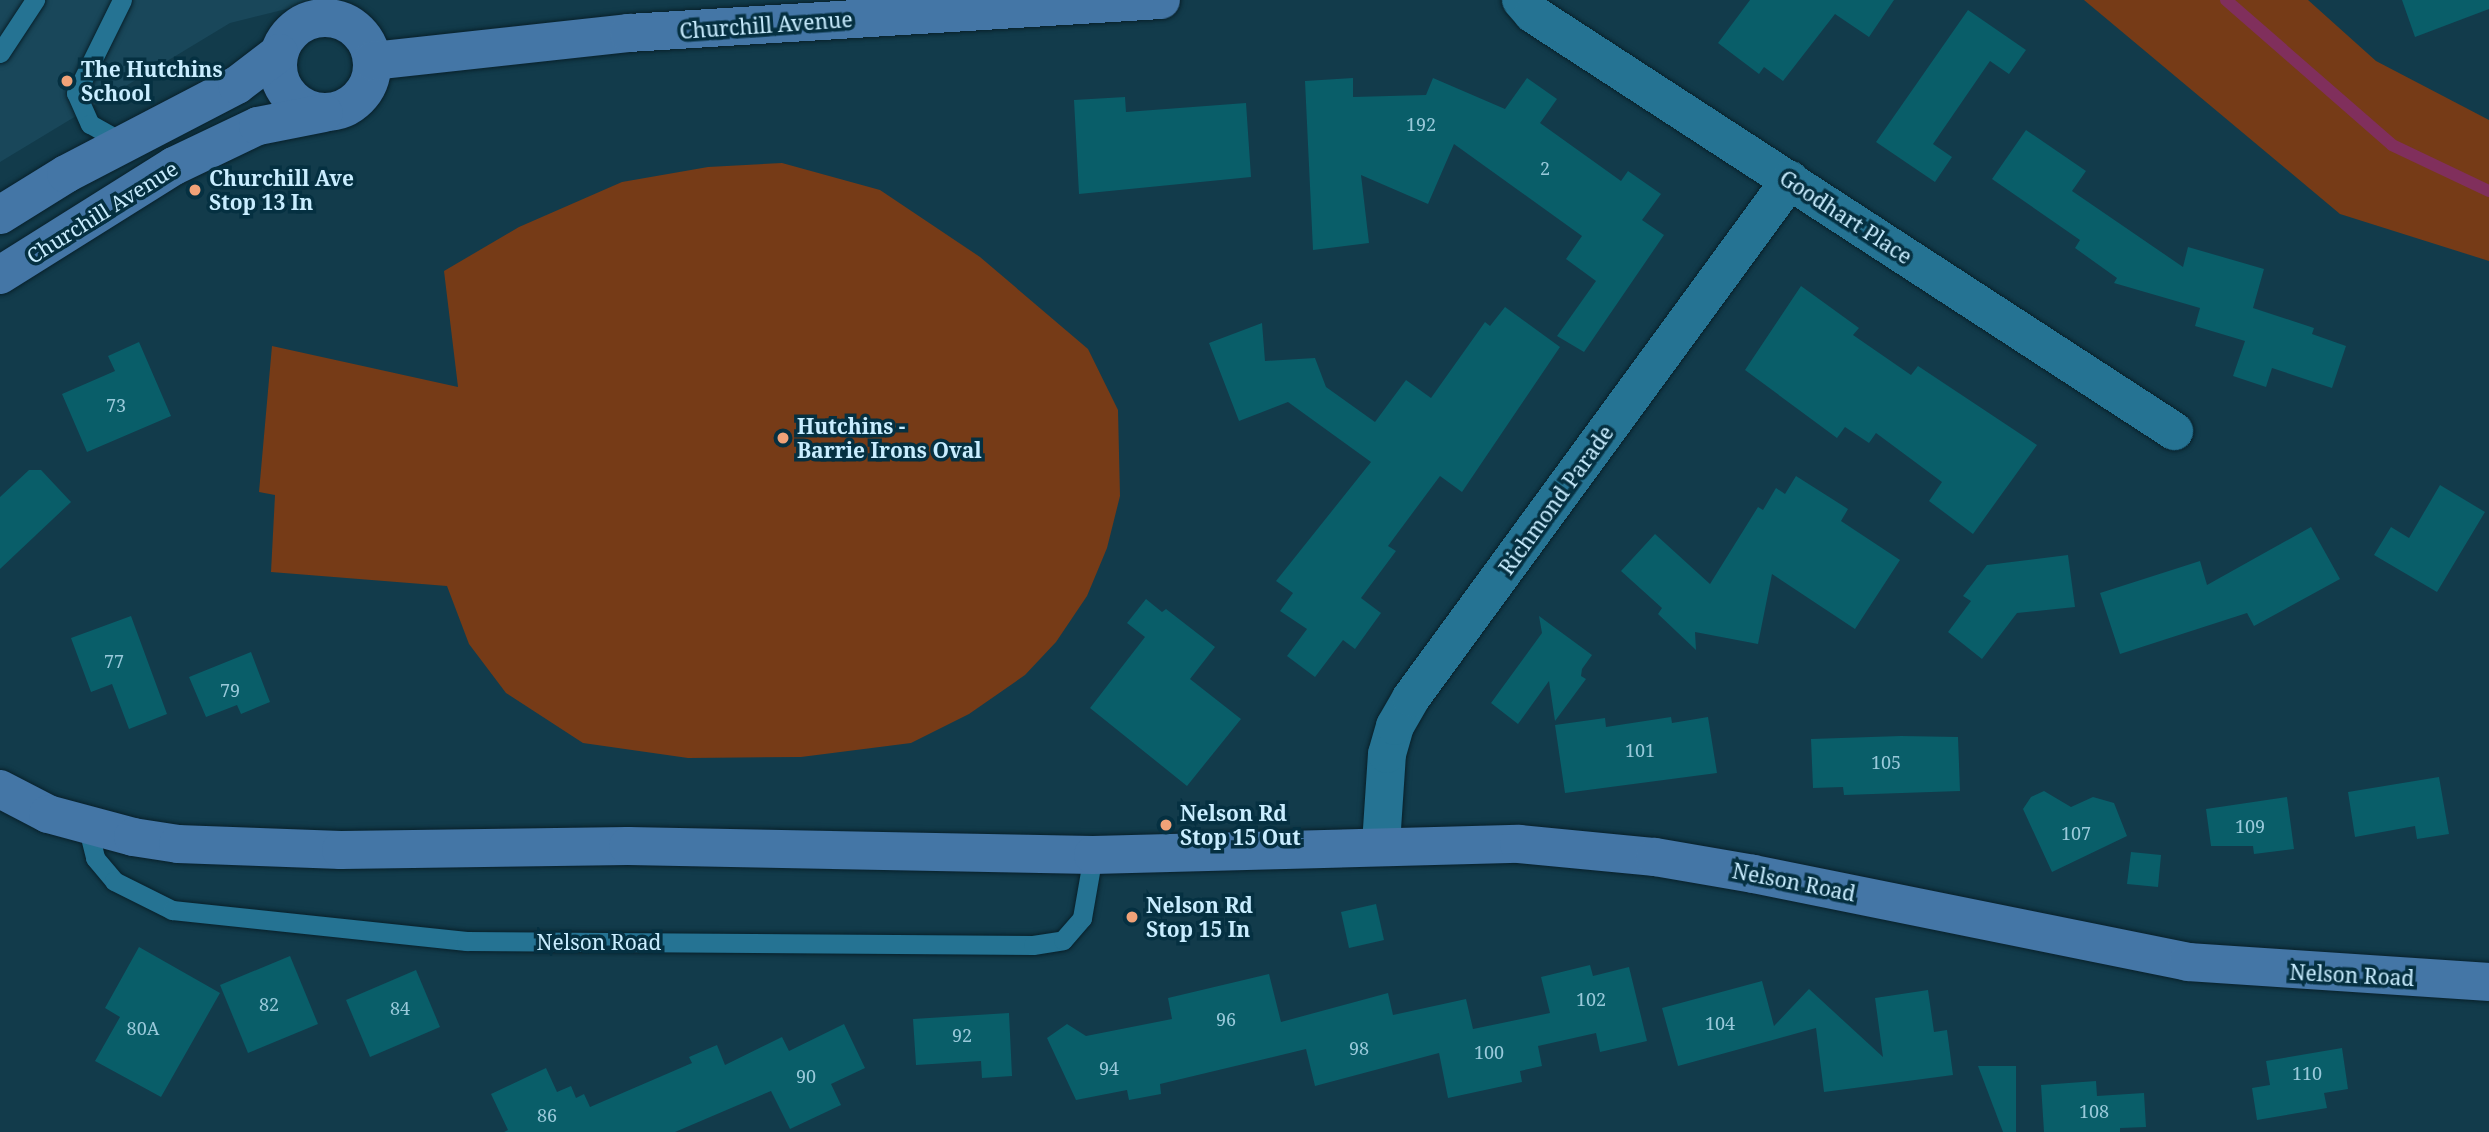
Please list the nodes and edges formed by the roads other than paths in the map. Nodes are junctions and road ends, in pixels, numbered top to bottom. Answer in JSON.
{"nodes":[{"id":1,"x":34,"y":0,"type":"edge"},
{"id":2,"x":122,"y":0,"type":"edge"},
{"id":3,"x":1161,"y":0,"type":"edge"},
{"id":4,"x":1521,"y":0,"type":"edge"},
{"id":5,"x":931,"y":7,"type":"edge"},
{"id":6,"x":310,"y":10,"type":"edge"},
{"id":7,"x":0,"y":53,"type":"edge"},
{"id":8,"x":279,"y":53,"type":"junction"},
{"id":9,"x":372,"y":61,"type":"junction"},
{"id":10,"x":324,"y":113,"type":"junction"},
{"id":11,"x":126,"y":144,"type":"junction"},
{"id":12,"x":1790,"y":180,"type":"junction"},
{"id":13,"x":0,"y":215,"type":"edge"},
{"id":14,"x":0,"y":275,"type":"edge"},
{"id":15,"x":2174,"y":431,"type":"dead end"},
{"id":16,"x":0,"y":789,"type":"edge"},
{"id":17,"x":87,"y":825,"type":"junction"},
{"id":18,"x":1381,"y":844,"type":"junction"},
{"id":19,"x":1093,"y":855,"type":"junction"},
{"id":20,"x":2489,"y":982,"type":"edge"}],
"edges":[{"from":1,"to":7,"type":"lane"},
{"from":2,"to":11,"type":"lane"},
{"from":3,"to":5,"type":"street","name":"Churchill Avenue"},
{"from":4,"to":12,"type":"street","name":"Goodhart Place"},
{"from":5,"to":9,"type":"street","name":"Churchill Avenue"},
{"from":6,"to":8,"type":"street"},
{"from":6,"to":9,"type":"street"},
{"from":8,"to":10,"type":"street"},
{"from":8,"to":11,"type":"street","name":"Churchill Avenue"},
{"from":9,"to":10,"type":"street"},
{"from":10,"to":14,"type":"street","name":"Churchill Avenue"},
{"from":11,"to":13,"type":"street","name":"Churchill Avenue"},
{"from":12,"to":15,"type":"street","name":"Goodhart Place"},
{"from":12,"to":18,"type":"street","name":"Richmond Parade"},
{"from":16,"to":17,"type":"street","name":"Nelson Road"},
{"from":17,"to":19,"type":"street","name":"Nelson Road"},
{"from":17,"to":19,"type":"lane","name":"Nelson Road"},
{"from":18,"to":19,"type":"street","name":"Nelson Road"},
{"from":18,"to":20,"type":"street","name":"Nelson Road"}]}
